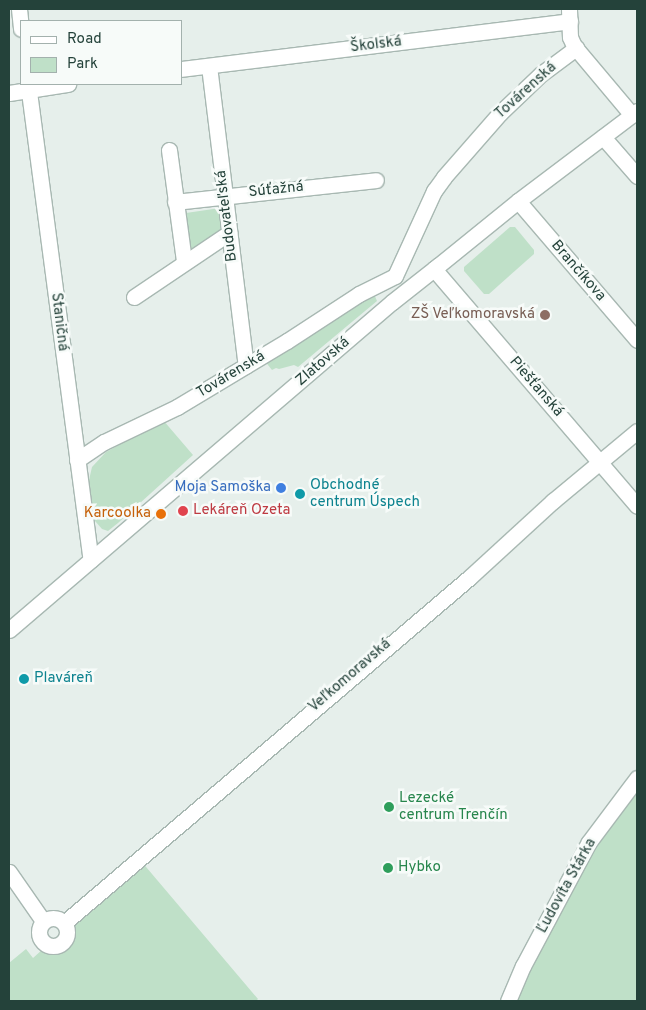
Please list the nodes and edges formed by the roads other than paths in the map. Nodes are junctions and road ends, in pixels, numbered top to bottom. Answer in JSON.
{"nodes":[{"id":1,"x":570,"y":15,"type":"edge"},
{"id":2,"x":576,"y":48,"type":"junction"},
{"id":3,"x":209,"y":66,"type":"junction"},
{"id":4,"x":182,"y":69,"type":"edge"},
{"id":5,"x":55,"y":85,"type":"edge"},
{"id":6,"x":29,"y":87,"type":"edge"},
{"id":7,"x":9,"y":93,"type":"edge"},
{"id":8,"x":634,"y":113,"type":"edge"},
{"id":9,"x":603,"y":137,"type":"junction"},
{"id":10,"x":169,"y":150,"type":"dead end"},
{"id":11,"x":637,"y":176,"type":"edge"},
{"id":12,"x":376,"y":180,"type":"dead end"},
{"id":13,"x":225,"y":196,"type":"junction"},
{"id":14,"x":518,"y":201,"type":"junction"},
{"id":15,"x":175,"y":202,"type":"junction"},
{"id":16,"x":229,"y":233,"type":"junction"},
{"id":17,"x":184,"y":261,"type":"junction"},
{"id":18,"x":434,"y":269,"type":"junction"},
{"id":19,"x":380,"y":284,"type":"junction"},
{"id":20,"x":134,"y":297,"type":"dead end"},
{"id":21,"x":392,"y":302,"type":"junction"},
{"id":22,"x":637,"y":340,"type":"edge"},
{"id":23,"x":246,"y":366,"type":"junction"},
{"id":24,"x":637,"y":431,"type":"edge"},
{"id":25,"x":77,"y":460,"type":"junction"},
{"id":26,"x":600,"y":462,"type":"junction"},
{"id":27,"x":637,"y":506,"type":"edge"},
{"id":28,"x":91,"y":560,"type":"junction"},
{"id":29,"x":9,"y":630,"type":"edge"},
{"id":30,"x":637,"y":778,"type":"edge"},
{"id":31,"x":9,"y":872,"type":"edge"},
{"id":32,"x":43,"y":921,"type":"junction"},
{"id":33,"x":64,"y":922,"type":"junction"},
{"id":34,"x":508,"y":1001,"type":"edge"}],
"edges":[{"from":1,"to":2,"type":"street"},
{"from":1,"to":3,"type":"street","name":"Školská"},
{"from":2,"to":8,"type":"street"},
{"from":2,"to":19,"type":"street","name":"Továrenská"},
{"from":3,"to":4,"type":"street","name":"Školská"},
{"from":3,"to":13,"type":"street","name":"Budovateľská"},
{"from":5,"to":6,"type":"street"},
{"from":6,"to":7,"type":"street"},
{"from":6,"to":25,"type":"street","name":"Staničná"},
{"from":8,"to":9,"type":"street","name":"Zlatovská"},
{"from":9,"to":11,"type":"street"},
{"from":9,"to":14,"type":"street","name":"Zlatovská"},
{"from":10,"to":15,"type":"street"},
{"from":12,"to":13,"type":"street","name":"Súťažná"},
{"from":13,"to":15,"type":"street","name":"Súťažná"},
{"from":13,"to":16,"type":"street","name":"Budovateľská"},
{"from":14,"to":18,"type":"street","name":"Zlatovská"},
{"from":14,"to":22,"type":"street","name":"Brančíkova"},
{"from":15,"to":17,"type":"street"},
{"from":16,"to":17,"type":"street"},
{"from":16,"to":23,"type":"street","name":"Budovateľská"},
{"from":17,"to":20,"type":"street"},
{"from":18,"to":21,"type":"street","name":"Zlatovská"},
{"from":18,"to":26,"type":"street","name":"Piešťanská"},
{"from":19,"to":21,"type":"street"},
{"from":19,"to":23,"type":"street","name":"Továrenská"},
{"from":21,"to":28,"type":"street","name":"Zlatovská"},
{"from":23,"to":25,"type":"street","name":"Továrenská"},
{"from":24,"to":26,"type":"street","name":"Veľkomoravská"},
{"from":25,"to":28,"type":"street","name":"Staničná"},
{"from":26,"to":27,"type":"street","name":"Piešťanská"},
{"from":26,"to":33,"type":"street","name":"Veľkomoravská"},
{"from":28,"to":29,"type":"street","name":"Zlatovská"},
{"from":30,"to":34,"type":"street","name":"Ľudovíta Stárka"},
{"from":31,"to":32,"type":"street"},
{"from":32,"to":33,"type":"street"},
{"from":32,"to":33,"type":"street"}]}
